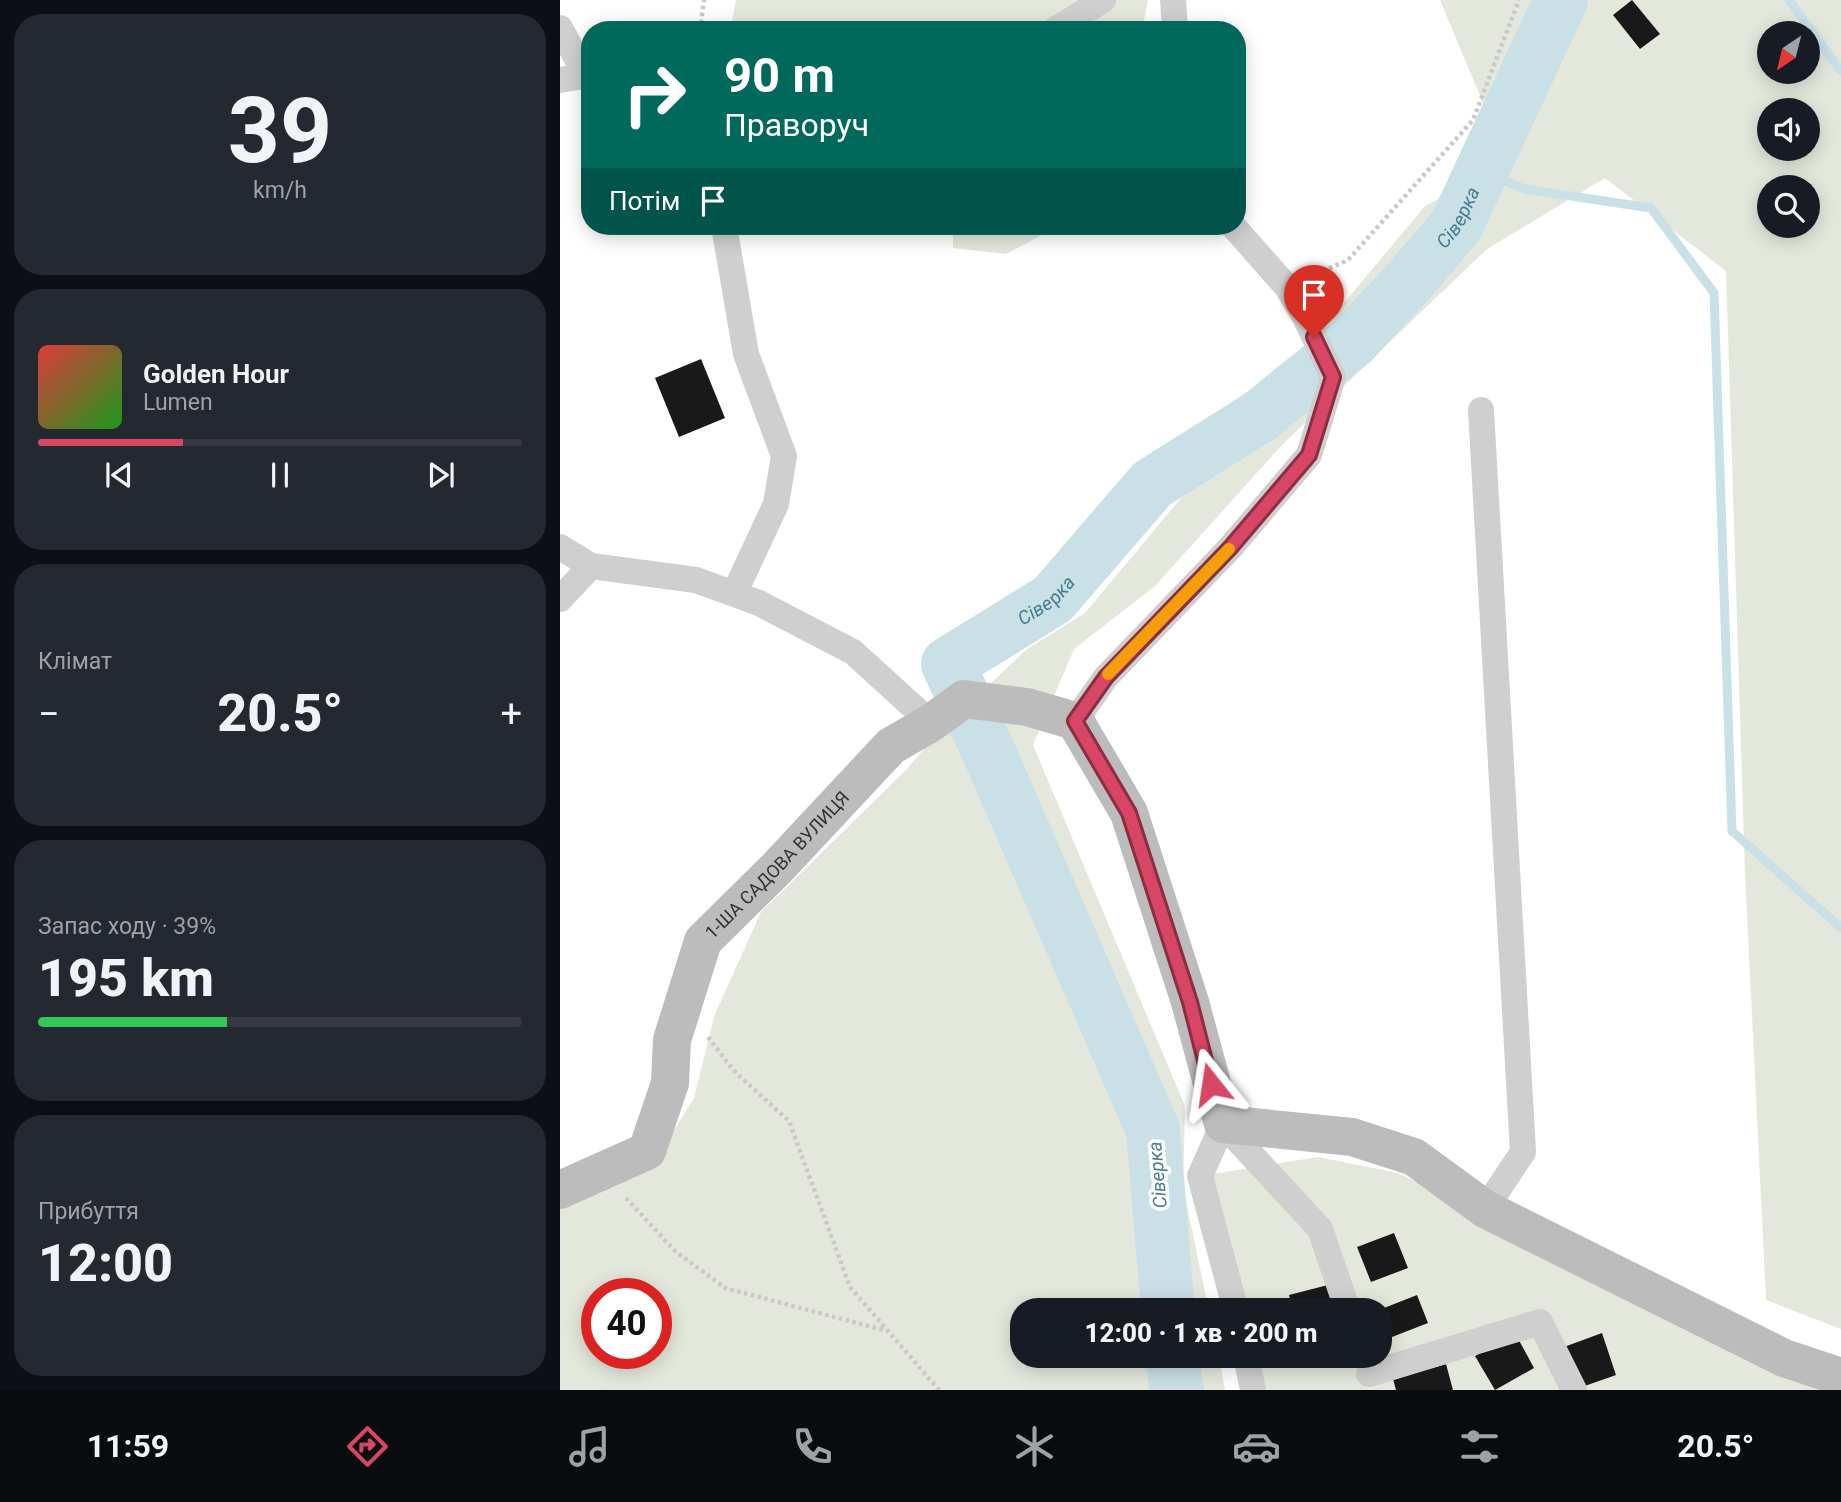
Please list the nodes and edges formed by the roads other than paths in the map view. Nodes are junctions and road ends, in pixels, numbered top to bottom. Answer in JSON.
{"nodes":[{"id":1,"x":1103,"y":0,"type":"edge"},
{"id":2,"x":1173,"y":0,"type":"edge"},
{"id":3,"x":1069,"y":21,"type":"edge"},
{"id":4,"x":1174,"y":21,"type":"edge"},
{"id":5,"x":560,"y":28,"type":"edge"},
{"id":6,"x":581,"y":63,"type":"edge"},
{"id":7,"x":581,"y":76,"type":"edge"},
{"id":8,"x":560,"y":80,"type":"edge"},
{"id":9,"x":726,"y":235,"type":"edge"},
{"id":10,"x":1241,"y":235,"type":"edge"},
{"id":11,"x":1481,"y":410,"type":"dead end"},
{"id":12,"x":560,"y":547,"type":"edge"},
{"id":13,"x":591,"y":566,"type":"junction"},
{"id":14,"x":734,"y":594,"type":"junction"},
{"id":15,"x":560,"y":600,"type":"edge"},
{"id":16,"x":1075,"y":721,"type":"junction"},
{"id":17,"x":931,"y":723,"type":"junction"},
{"id":18,"x":1223,"y":1124,"type":"junction"},
{"id":19,"x":560,"y":1190,"type":"edge"},
{"id":20,"x":1485,"y":1209,"type":"junction"},
{"id":21,"x":1233,"y":1298,"type":"edge"},
{"id":22,"x":1344,"y":1298,"type":"edge"},
{"id":23,"x":1248,"y":1368,"type":"edge"},
{"id":24,"x":1369,"y":1373,"type":"edge"},
{"id":25,"x":1841,"y":1377,"type":"edge"},
{"id":26,"x":1253,"y":1390,"type":"edge"},
{"id":27,"x":1574,"y":1390,"type":"edge"}],
"edges":[{"from":1,"to":3,"type":"street"},
{"from":2,"to":4,"type":"street"},
{"from":5,"to":6,"type":"street"},
{"from":7,"to":8,"type":"street"},
{"from":9,"to":14,"type":"street"},
{"from":10,"to":16,"type":"street"},
{"from":11,"to":20,"type":"street"},
{"from":12,"to":13,"type":"street"},
{"from":13,"to":14,"type":"street"},
{"from":13,"to":15,"type":"street"},
{"from":14,"to":17,"type":"street"},
{"from":16,"to":17,"type":"street","name":"1-ША САДОВА ВУЛИЦЯ"},
{"from":16,"to":18,"type":"street"},
{"from":17,"to":19,"type":"street","name":"1-ША САДОВА ВУЛИЦЯ"},
{"from":18,"to":20,"type":"street"},
{"from":18,"to":21,"type":"street"},
{"from":18,"to":22,"type":"street"},
{"from":20,"to":25,"type":"street"},
{"from":23,"to":26,"type":"street"},
{"from":24,"to":27,"type":"street"}]}
